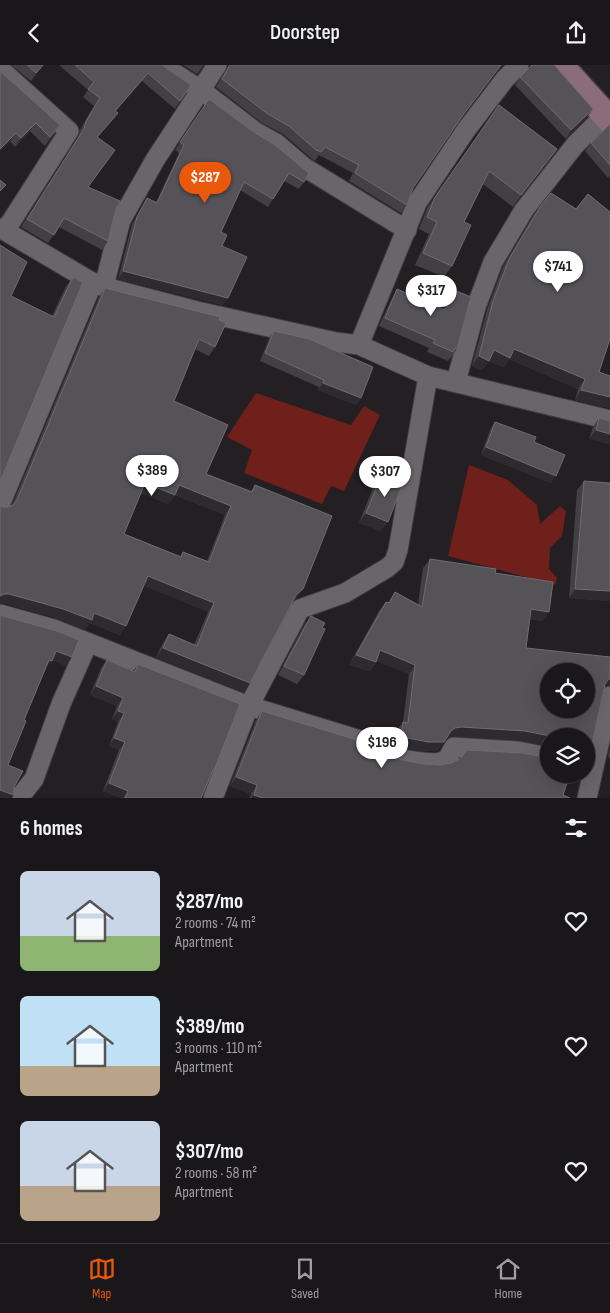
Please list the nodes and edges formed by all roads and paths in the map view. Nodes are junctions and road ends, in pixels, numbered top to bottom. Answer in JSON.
{"nodes":[{"id":1,"x":162,"y":65,"type":"edge"},
{"id":2,"x":217,"y":65,"type":"edge"},
{"id":3,"x":519,"y":65,"type":"edge"},
{"id":4,"x":560,"y":65,"type":"edge"},
{"id":5,"x":0,"y":69,"type":"edge"},
{"id":6,"x":201,"y":90,"type":"junction"},
{"id":7,"x":608,"y":118,"type":"edge"},
{"id":8,"x":3,"y":230,"type":"edge"},
{"id":9,"x":406,"y":230,"type":"junction"},
{"id":10,"x":99,"y":284,"type":"junction"},
{"id":11,"x":359,"y":345,"type":"junction"},
{"id":12,"x":428,"y":376,"type":"junction"},
{"id":13,"x":456,"y":382,"type":"junction"},
{"id":14,"x":610,"y":420,"type":"edge"},
{"id":15,"x":4,"y":481,"type":"edge"},
{"id":16,"x":0,"y":505,"type":"edge"},
{"id":17,"x":0,"y":614,"type":"edge"},
{"id":18,"x":88,"y":643,"type":"junction"},
{"id":19,"x":610,"y":696,"type":"edge"},
{"id":20,"x":249,"y":706,"type":"junction"},
{"id":21,"x":540,"y":755,"type":"edge"},
{"id":22,"x":597,"y":766,"type":"edge"},
{"id":23,"x":19,"y":798,"type":"edge"},
{"id":24,"x":213,"y":798,"type":"edge"},
{"id":25,"x":587,"y":798,"type":"edge"}],
"edges":[{"from":1,"to":6,"type":"street"},
{"from":2,"to":6,"type":"street"},
{"from":3,"to":9,"type":"street"},
{"from":4,"to":7,"type":"street"},
{"from":5,"to":8,"type":"street"},
{"from":6,"to":9,"type":"street"},
{"from":6,"to":10,"type":"street"},
{"from":7,"to":13,"type":"street"},
{"from":8,"to":10,"type":"street"},
{"from":9,"to":11,"type":"street"},
{"from":10,"to":11,"type":"street"},
{"from":10,"to":15,"type":"street"},
{"from":11,"to":12,"type":"street"},
{"from":12,"to":13,"type":"street"},
{"from":12,"to":20,"type":"street"},
{"from":13,"to":14,"type":"street"},
{"from":15,"to":16,"type":"street"},
{"from":17,"to":18,"type":"street"},
{"from":18,"to":20,"type":"street"},
{"from":18,"to":23,"type":"street"},
{"from":19,"to":22,"type":"street"},
{"from":20,"to":21,"type":"street"},
{"from":20,"to":24,"type":"street"},
{"from":22,"to":25,"type":"street"}]}
